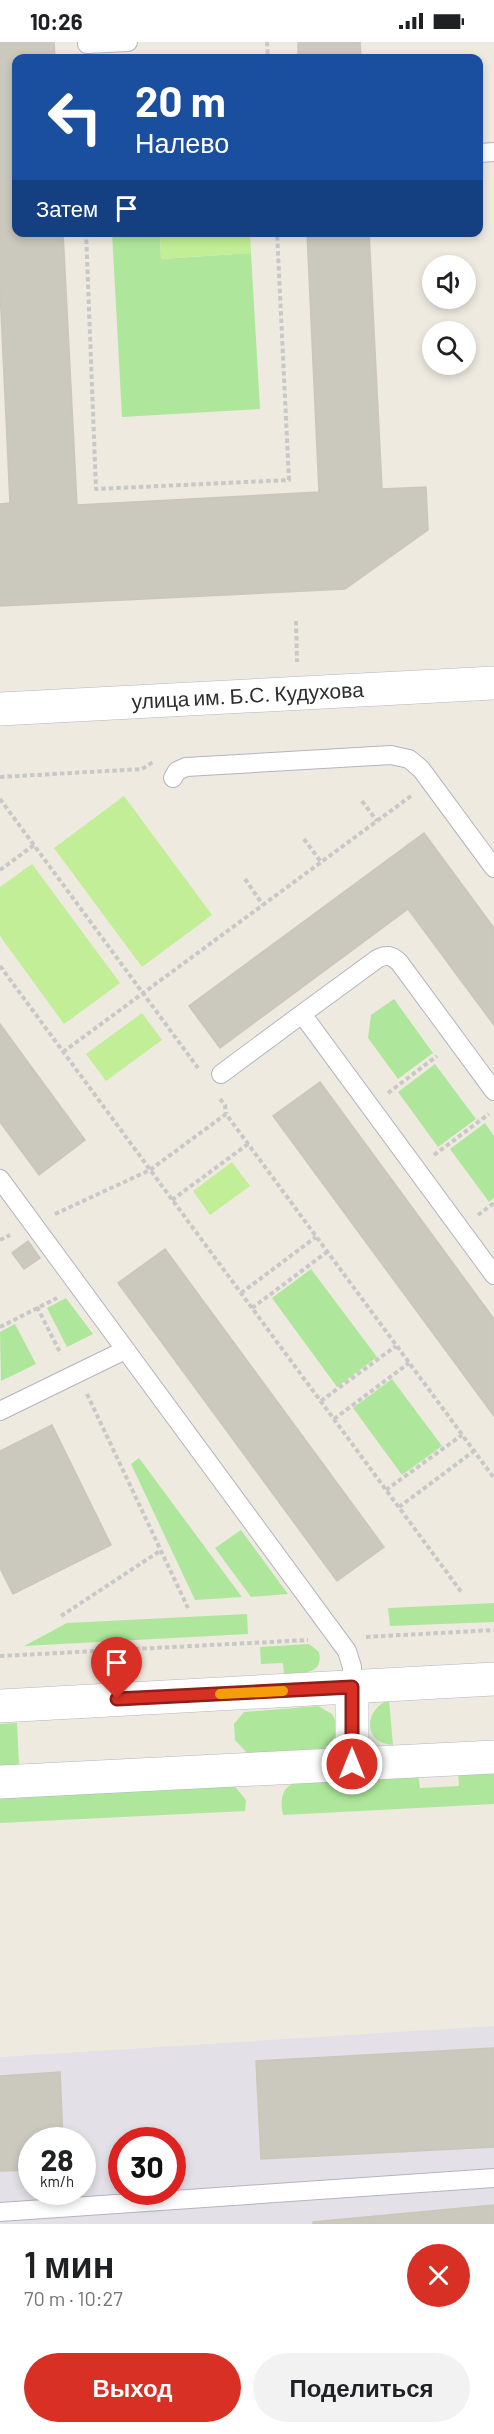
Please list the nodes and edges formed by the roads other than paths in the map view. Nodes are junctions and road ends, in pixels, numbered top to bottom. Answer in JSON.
{"nodes":[{"id":1,"x":128,"y":42,"type":"edge"},
{"id":2,"x":87,"y":44,"type":"dead end"},
{"id":3,"x":494,"y":683,"type":"edge"},
{"id":4,"x":0,"y":709,"type":"edge"},
{"id":5,"x":173,"y":778,"type":"dead end"},
{"id":6,"x":494,"y":867,"type":"edge"},
{"id":7,"x":302,"y":1014,"type":"junction"},
{"id":8,"x":218,"y":1082,"type":"road end"},
{"id":9,"x":494,"y":1091,"type":"edge"},
{"id":10,"x":0,"y":1179,"type":"edge"},
{"id":11,"x":494,"y":1275,"type":"edge"},
{"id":12,"x":125,"y":1350,"type":"junction"},
{"id":13,"x":0,"y":1412,"type":"edge"},
{"id":14,"x":494,"y":1679,"type":"edge"},
{"id":15,"x":352,"y":1687,"type":"junction"},
{"id":16,"x":0,"y":1706,"type":"edge"},
{"id":17,"x":494,"y":1757,"type":"edge"},
{"id":18,"x":352,"y":1764,"type":"junction"},
{"id":19,"x":0,"y":1782,"type":"edge"},
{"id":20,"x":494,"y":2178,"type":"edge"},
{"id":21,"x":0,"y":2212,"type":"edge"}],
"edges":[{"from":1,"to":2,"type":"lane"},
{"from":3,"to":4,"type":"street","name":"улица им. Б.С. Кудухова"},
{"from":5,"to":6,"type":"lane"},
{"from":7,"to":8,"type":"lane"},
{"from":7,"to":9,"type":"lane"},
{"from":7,"to":11,"type":"lane"},
{"from":10,"to":12,"type":"lane"},
{"from":12,"to":13,"type":"lane"},
{"from":12,"to":15,"type":"lane"},
{"from":14,"to":15,"type":"street"},
{"from":15,"to":16,"type":"street"},
{"from":15,"to":18,"type":"street"},
{"from":17,"to":18,"type":"street"},
{"from":18,"to":19,"type":"street"},
{"from":20,"to":21,"type":"lane"}]}
